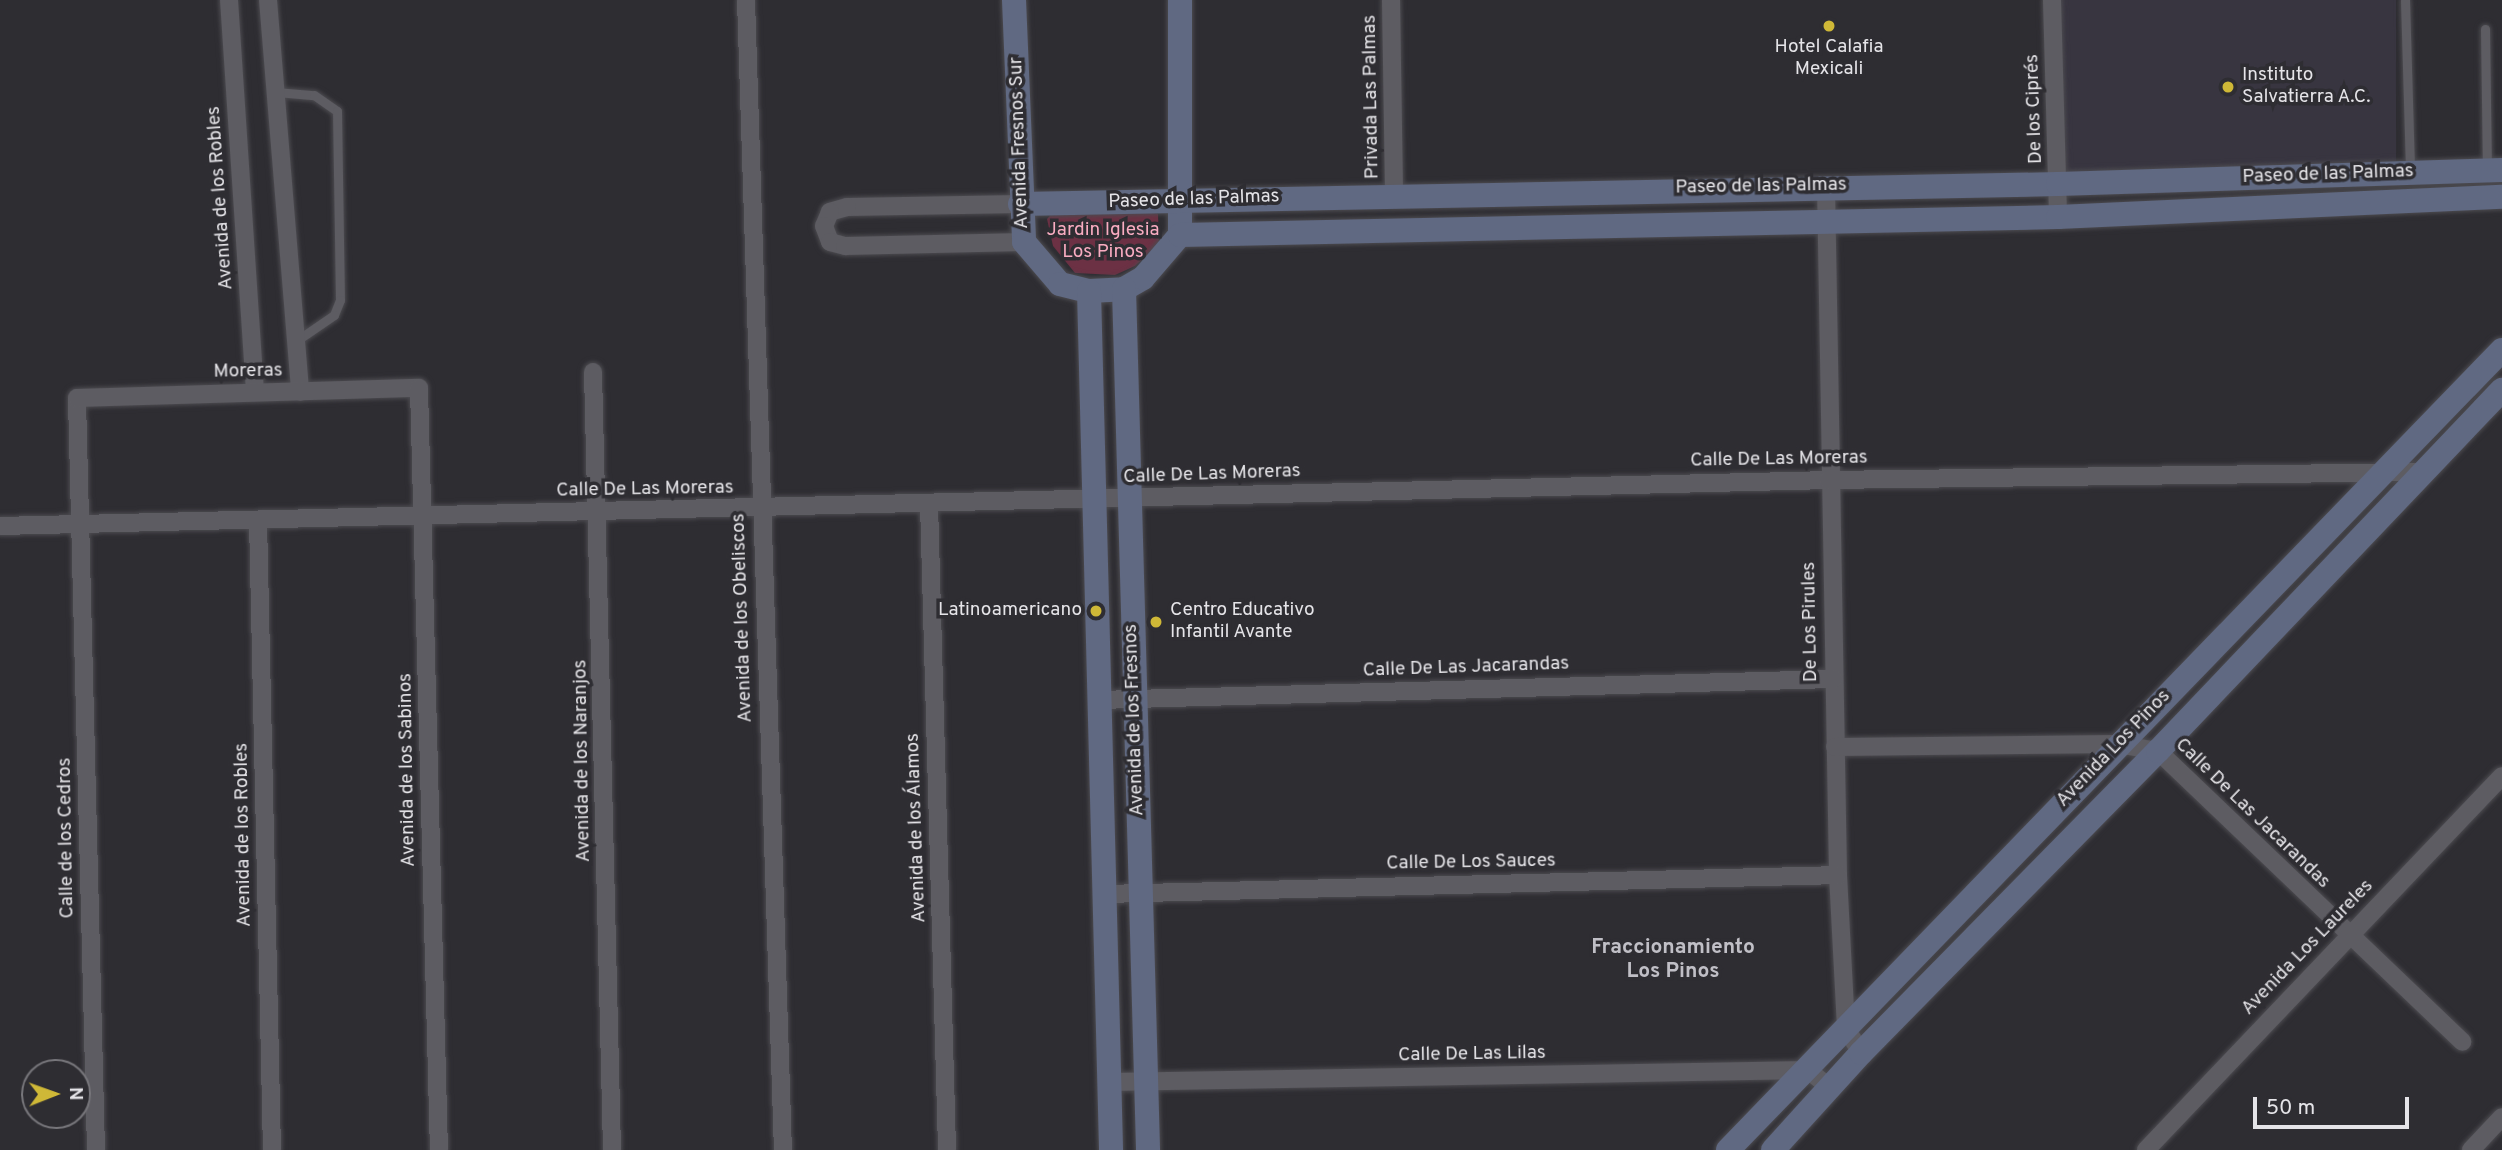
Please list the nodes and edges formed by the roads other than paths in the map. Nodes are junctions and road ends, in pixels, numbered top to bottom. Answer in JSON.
{"nodes":[{"id":1,"x":229,"y":0,"type":"edge"},
{"id":2,"x":268,"y":0,"type":"edge"},
{"id":3,"x":746,"y":0,"type":"edge"},
{"id":4,"x":1014,"y":0,"type":"edge"},
{"id":5,"x":1180,"y":0,"type":"edge"},
{"id":6,"x":1391,"y":0,"type":"edge"},
{"id":7,"x":2052,"y":0,"type":"edge"},
{"id":8,"x":2405,"y":0,"type":"edge"},
{"id":9,"x":2485,"y":29,"type":"dead end"},
{"id":10,"x":276,"y":92,"type":"junction"},
{"id":11,"x":2495,"y":170,"type":"edge"},
{"id":12,"x":2410,"y":173,"type":"junction"},
{"id":13,"x":2058,"y":184,"type":"junction"},
{"id":14,"x":1826,"y":186,"type":"junction"},
{"id":15,"x":1394,"y":194,"type":"junction"},
{"id":16,"x":2502,"y":197,"type":"edge"},
{"id":17,"x":1182,"y":201,"type":"junction"},
{"id":18,"x":1020,"y":204,"type":"junction"},
{"id":19,"x":2058,"y":217,"type":"junction"},
{"id":20,"x":1825,"y":219,"type":"junction"},
{"id":21,"x":1180,"y":235,"type":"junction"},
{"id":22,"x":1024,"y":242,"type":"junction"},
{"id":23,"x":1124,"y":289,"type":"junction"},
{"id":24,"x":1089,"y":291,"type":"junction"},
{"id":25,"x":296,"y":341,"type":"junction"},
{"id":26,"x":2502,"y":350,"type":"edge"},
{"id":27,"x":593,"y":372,"type":"dead end"},
{"id":28,"x":419,"y":388,"type":"joint"},
{"id":29,"x":2502,"y":390,"type":"edge"},
{"id":30,"x":255,"y":392,"type":"junction"},
{"id":31,"x":300,"y":392,"type":"junction"},
{"id":32,"x":77,"y":398,"type":"joint"},
{"id":33,"x":2426,"y":472,"type":"junction"},
{"id":34,"x":2386,"y":473,"type":"junction"},
{"id":35,"x":1828,"y":480,"type":"junction"},
{"id":36,"x":1129,"y":498,"type":"junction"},
{"id":37,"x":1093,"y":499,"type":"junction"},
{"id":38,"x":929,"y":504,"type":"junction"},
{"id":39,"x":761,"y":508,"type":"junction"},
{"id":40,"x":599,"y":512,"type":"junction"},
{"id":41,"x":423,"y":516,"type":"junction"},
{"id":42,"x":258,"y":520,"type":"junction"},
{"id":43,"x":81,"y":524,"type":"junction"},
{"id":44,"x":0,"y":526,"type":"edge"},
{"id":45,"x":1834,"y":678,"type":"junction"},
{"id":46,"x":1134,"y":699,"type":"junction"},
{"id":47,"x":1099,"y":700,"type":"junction"},
{"id":48,"x":2117,"y":744,"type":"junction"},
{"id":49,"x":1835,"y":747,"type":"junction"},
{"id":50,"x":2158,"y":751,"type":"junction"},
{"id":51,"x":2502,"y":776,"type":"edge"},
{"id":52,"x":1838,"y":875,"type":"junction"},
{"id":53,"x":1140,"y":893,"type":"junction"},
{"id":54,"x":1105,"y":894,"type":"junction"},
{"id":55,"x":2348,"y":937,"type":"junction"},
{"id":56,"x":1846,"y":1028,"type":"junction"},
{"id":57,"x":2462,"y":1042,"type":"dead end"},
{"id":58,"x":1861,"y":1053,"type":"junction"},
{"id":59,"x":1808,"y":1070,"type":"junction"},
{"id":60,"x":1109,"y":1082,"type":"junction"},
{"id":61,"x":1146,"y":1082,"type":"junction"},
{"id":62,"x":1830,"y":1088,"type":"junction"},
{"id":63,"x":2502,"y":1117,"type":"edge"},
{"id":64,"x":96,"y":1150,"type":"edge"},
{"id":65,"x":272,"y":1150,"type":"edge"},
{"id":66,"x":439,"y":1150,"type":"edge"},
{"id":67,"x":612,"y":1150,"type":"edge"},
{"id":68,"x":783,"y":1150,"type":"edge"},
{"id":69,"x":947,"y":1150,"type":"edge"},
{"id":70,"x":1111,"y":1150,"type":"edge"},
{"id":71,"x":1148,"y":1150,"type":"edge"},
{"id":72,"x":1728,"y":1150,"type":"edge"},
{"id":73,"x":1773,"y":1150,"type":"edge"},
{"id":74,"x":2146,"y":1150,"type":"edge"},
{"id":75,"x":2471,"y":1150,"type":"edge"}],
"edges":[{"from":1,"to":30,"type":"street","name":"Avenida de los Robles"},
{"from":2,"to":10,"type":"street"},
{"from":3,"to":39,"type":"street","name":"Avenida de los Obeliscos"},
{"from":4,"to":18,"type":"street","name":"Avenida Fresnos Sur"},
{"from":5,"to":17,"type":"street"},
{"from":6,"to":15,"type":"street","name":"Privada Las Palmas"},
{"from":7,"to":13,"type":"street","name":"De los Ciprés"},
{"from":8,"to":12,"type":"lane"},
{"from":9,"to":11,"type":"lane"},
{"from":10,"to":25,"type":"street"},
{"from":10,"to":25,"type":"lane"},
{"from":11,"to":12,"type":"street","name":"Paseo de las Palmas"},
{"from":12,"to":13,"type":"street","name":"Paseo de las Palmas"},
{"from":13,"to":14,"type":"street","name":"Paseo de las Palmas"},
{"from":13,"to":19,"type":"street","name":"De los Ciprés"},
{"from":14,"to":15,"type":"street","name":"Paseo de las Palmas"},
{"from":14,"to":20,"type":"street","name":"De Los Pirules"},
{"from":15,"to":17,"type":"street","name":"Paseo de las Palmas"},
{"from":16,"to":19,"type":"street","name":"Paseo de las Palmas"},
{"from":17,"to":18,"type":"street","name":"Paseo de las Palmas"},
{"from":17,"to":21,"type":"street"},
{"from":18,"to":22,"type":"street","name":"Avenida Fresnos Sur"},
{"from":18,"to":22,"type":"street"},
{"from":19,"to":20,"type":"street","name":"Paseo de las Palmas"},
{"from":20,"to":21,"type":"street","name":"Paseo de las Palmas"},
{"from":20,"to":35,"type":"street","name":"De Los Pirules"},
{"from":21,"to":23,"type":"street"},
{"from":22,"to":24,"type":"street","name":"Avenida Fresnos Sur"},
{"from":23,"to":24,"type":"street"},
{"from":23,"to":36,"type":"street","name":"Avenida de los Fresnos"},
{"from":24,"to":37,"type":"street","name":"Avenida de los Fresnos"},
{"from":25,"to":31,"type":"street"},
{"from":26,"to":34,"type":"street","name":"Avenida Los Pinos"},
{"from":27,"to":40,"type":"street","name":"Avenida de los Naranjos"},
{"from":28,"to":31,"type":"street","name":"Moreras"},
{"from":28,"to":41,"type":"street","name":"Avenida de los Sabinos"},
{"from":29,"to":33,"type":"street","name":"Avenida Los Pinos"},
{"from":30,"to":31,"type":"street","name":"Moreras"},
{"from":30,"to":32,"type":"street","name":"Moreras"},
{"from":32,"to":43,"type":"street","name":"Calle de los Cedros"},
{"from":33,"to":34,"type":"street","name":"Calle De Las Moreras"},
{"from":33,"to":50,"type":"street","name":"Avenida Los Pinos"},
{"from":34,"to":35,"type":"street","name":"Calle De Las Moreras"},
{"from":34,"to":48,"type":"street","name":"Avenida Los Pinos"},
{"from":35,"to":36,"type":"street","name":"Calle De Las Moreras"},
{"from":35,"to":45,"type":"street","name":"De Los Pirules"},
{"from":36,"to":37,"type":"street","name":"Calle De Las Moreras"},
{"from":36,"to":46,"type":"street","name":"Avenida de los Fresnos"},
{"from":37,"to":38,"type":"street","name":"Calle De Las Moreras"},
{"from":37,"to":47,"type":"street","name":"Avenida de los Fresnos"},
{"from":38,"to":39,"type":"street","name":"Calle De Las Moreras"},
{"from":38,"to":69,"type":"street","name":"Avenida de los Álamos"},
{"from":39,"to":40,"type":"street","name":"Calle De Las Moreras"},
{"from":39,"to":68,"type":"street","name":"Avenida de los Obeliscos"},
{"from":40,"to":41,"type":"street","name":"Calle De Las Moreras"},
{"from":40,"to":67,"type":"street","name":"Avenida de los Naranjos"},
{"from":41,"to":42,"type":"street","name":"Calle De Las Moreras"},
{"from":41,"to":66,"type":"street","name":"Avenida de los Sabinos"},
{"from":42,"to":43,"type":"street","name":"Calle De Las Moreras"},
{"from":42,"to":65,"type":"street","name":"Avenida de los Robles"},
{"from":43,"to":44,"type":"street","name":"Calle De Las Moreras"},
{"from":43,"to":64,"type":"street","name":"Calle de los Cedros"},
{"from":45,"to":46,"type":"street","name":"Calle De Las Jacarandas"},
{"from":45,"to":49,"type":"street","name":"De Los Pirules"},
{"from":46,"to":47,"type":"street","name":"Calle De Las Jacarandas"},
{"from":46,"to":53,"type":"street","name":"Avenida de los Fresnos"},
{"from":47,"to":54,"type":"street","name":"Avenida de los Fresnos"},
{"from":48,"to":49,"type":"street","name":"Calle De Las Jacarandas"},
{"from":48,"to":50,"type":"street","name":"Calle De Las Jacarandas"},
{"from":48,"to":56,"type":"street","name":"Avenida Los Pinos"},
{"from":49,"to":52,"type":"street","name":"De Los Pirules"},
{"from":50,"to":55,"type":"street","name":"Calle De Las Jacarandas"},
{"from":50,"to":58,"type":"street","name":"Avenida Los Pinos"},
{"from":51,"to":55,"type":"street","name":"Avenida Los Laureles"},
{"from":52,"to":53,"type":"street","name":"Calle De Los Sauces"},
{"from":52,"to":56,"type":"street","name":"De Los Pirules"},
{"from":53,"to":54,"type":"street","name":"Calle De Los Sauces"},
{"from":53,"to":61,"type":"street","name":"Avenida de los Fresnos"},
{"from":54,"to":60,"type":"street","name":"Avenida de los Fresnos"},
{"from":55,"to":57,"type":"street","name":"Calle De Las Jacarandas"},
{"from":55,"to":74,"type":"street","name":"Avenida Los Laureles"},
{"from":56,"to":58,"type":"street","name":"De Los Pirules"},
{"from":56,"to":59,"type":"street","name":"Avenida Los Pinos"},
{"from":58,"to":62,"type":"street","name":"Avenida Los Pinos"},
{"from":59,"to":61,"type":"street","name":"Calle De Las Lilas"},
{"from":59,"to":62,"type":"street"},
{"from":59,"to":72,"type":"street","name":"Avenida Los Pinos"},
{"from":60,"to":61,"type":"street","name":"Calle De Las Lilas"},
{"from":60,"to":70,"type":"street","name":"Avenida de los Fresnos"},
{"from":61,"to":71,"type":"street","name":"Avenida de los Fresnos"},
{"from":62,"to":73,"type":"street","name":"Avenida Los Pinos"},
{"from":63,"to":75,"type":"street"}]}
